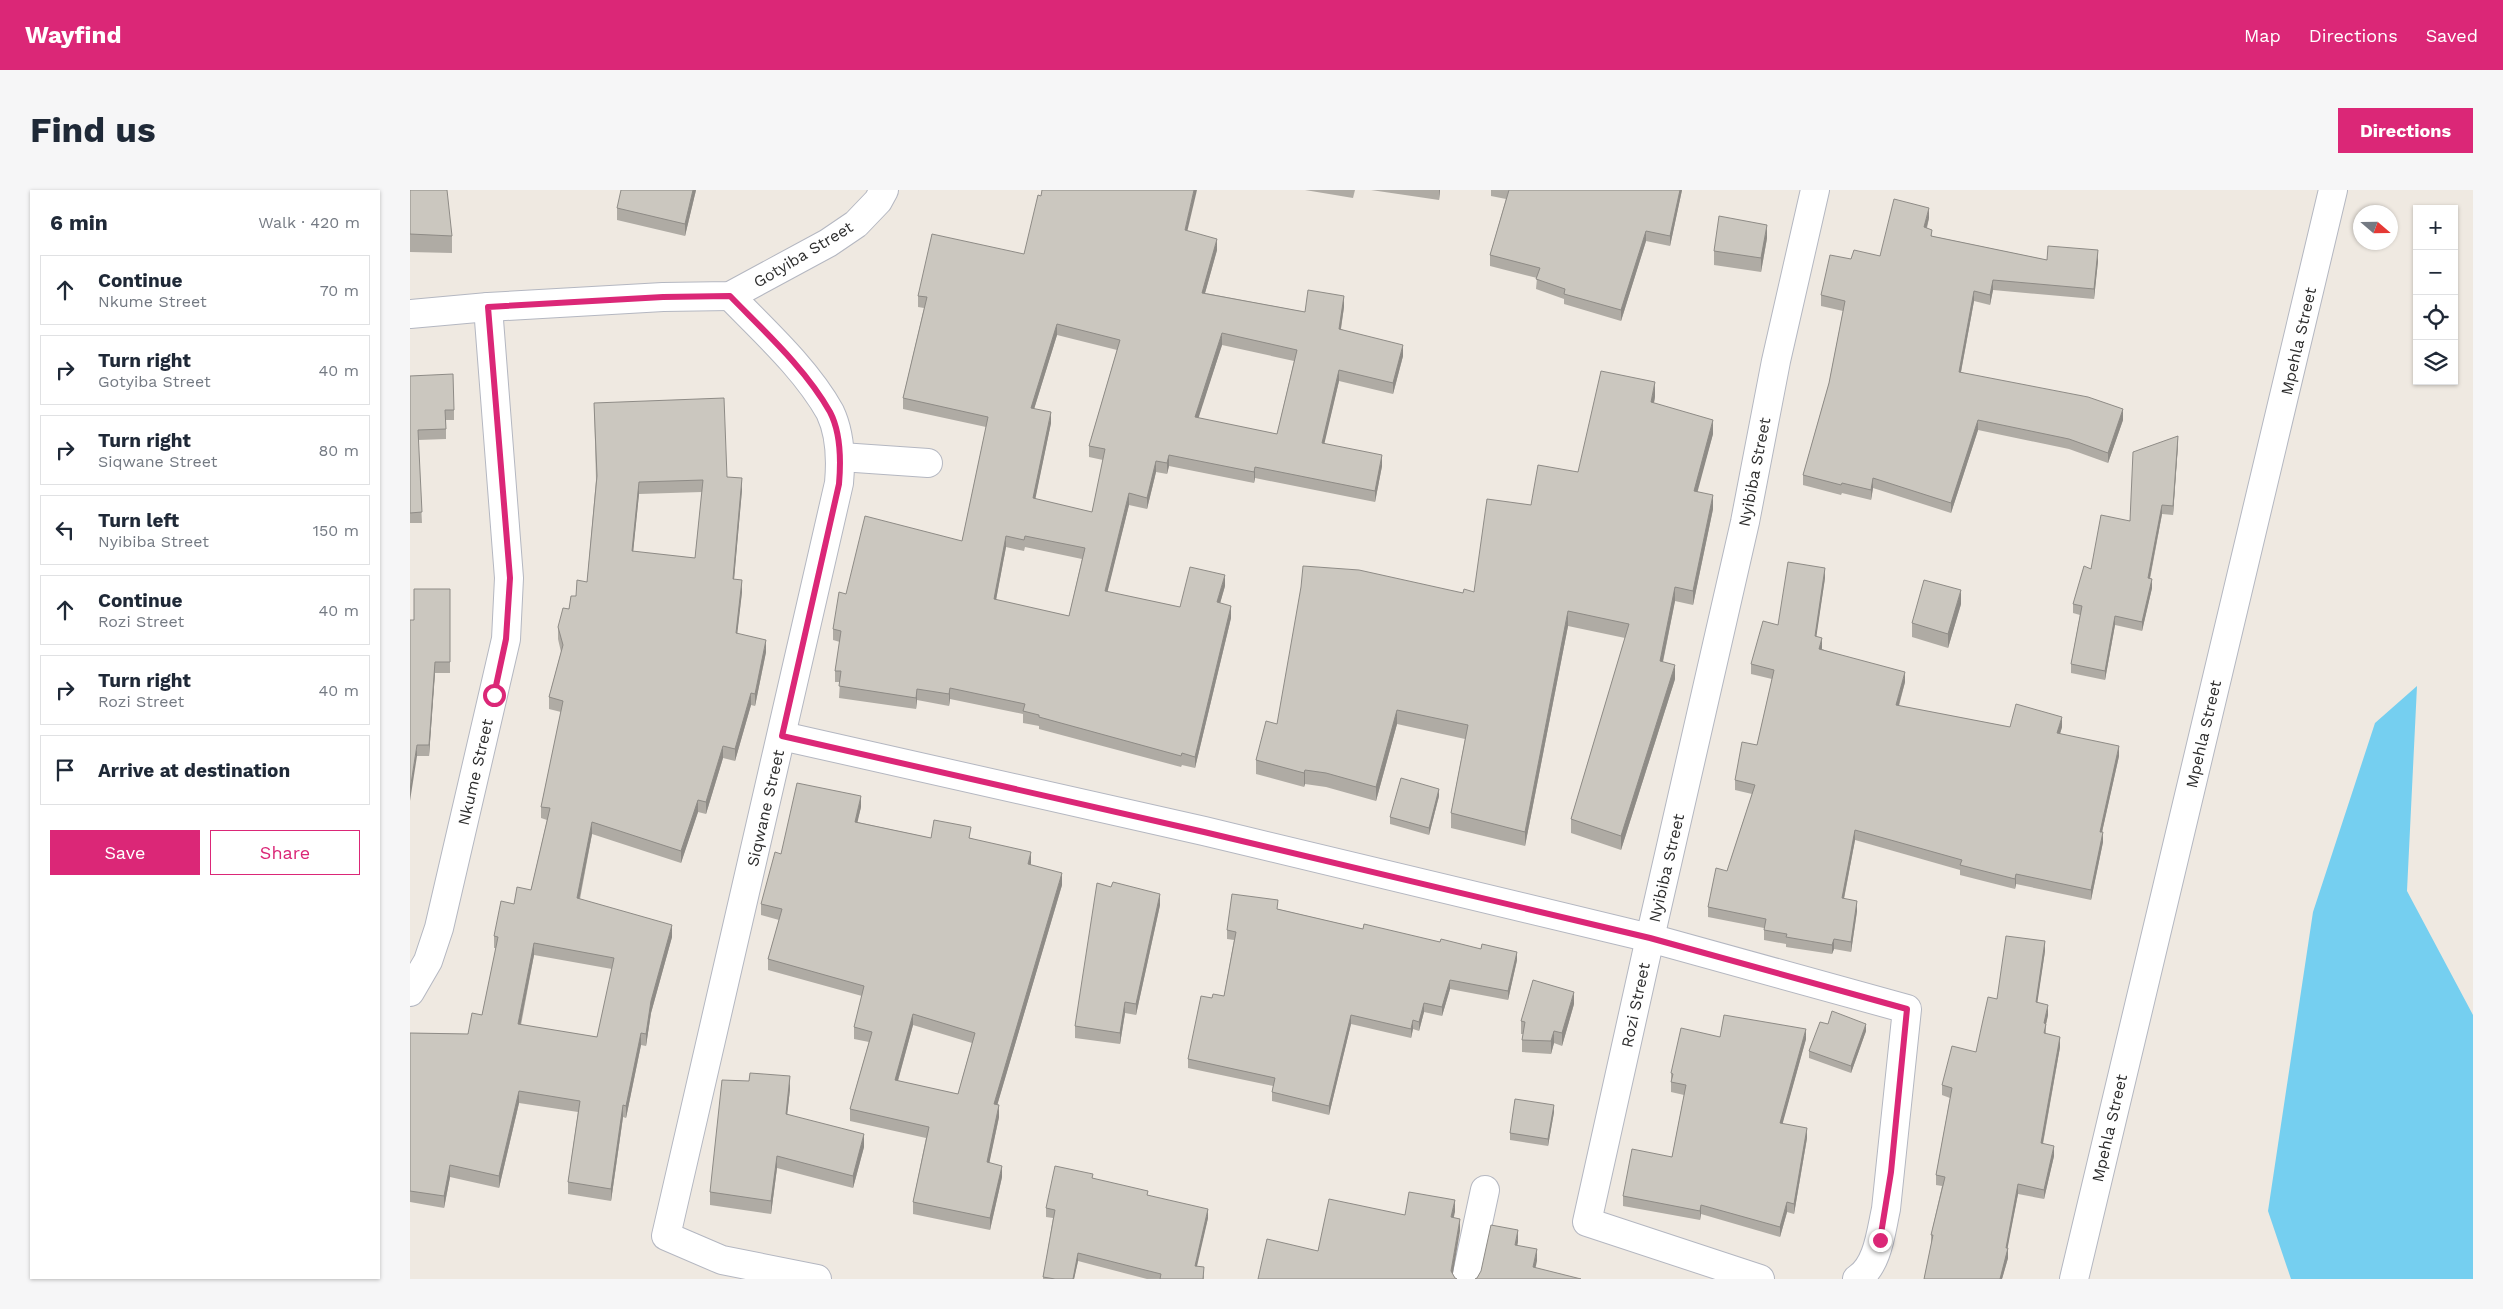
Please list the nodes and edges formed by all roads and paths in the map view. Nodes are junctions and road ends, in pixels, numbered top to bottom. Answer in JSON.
{"nodes":[{"id":1,"x":884,"y":190,"type":"edge"},
{"id":2,"x":1815,"y":190,"type":"edge"},
{"id":3,"x":2333,"y":190,"type":"edge"},
{"id":4,"x":730,"y":296,"type":"junction"},
{"id":5,"x":488,"y":307,"type":"junction"},
{"id":6,"x":410,"y":314,"type":"edge"},
{"id":7,"x":841,"y":457,"type":"junction"},
{"id":8,"x":928,"y":463,"type":"dead end"},
{"id":9,"x":782,"y":736,"type":"junction"},
{"id":10,"x":1650,"y":938,"type":"junction"},
{"id":11,"x":410,"y":992,"type":"edge"},
{"id":12,"x":1485,"y":1190,"type":"dead end"},
{"id":13,"x":817,"y":1279,"type":"edge"},
{"id":14,"x":1466,"y":1279,"type":"edge"},
{"id":15,"x":1760,"y":1279,"type":"edge"},
{"id":16,"x":1858,"y":1279,"type":"edge"},
{"id":17,"x":2074,"y":1279,"type":"edge"}],
"edges":[{"from":1,"to":4,"type":"street","name":"Gotyiba Street"},
{"from":2,"to":10,"type":"street","name":"Nyibiba Street"},
{"from":3,"to":17,"type":"street","name":"Mpehla Street"},
{"from":4,"to":5,"type":"street","name":"Gotyiba Street"},
{"from":4,"to":7,"type":"street","name":"Siqwane Street"},
{"from":5,"to":6,"type":"street","name":"Gotyiba Street"},
{"from":5,"to":11,"type":"street","name":"Nkume Street"},
{"from":7,"to":8,"type":"street"},
{"from":7,"to":9,"type":"street","name":"Siqwane Street"},
{"from":9,"to":10,"type":"street","name":"Nyibiba Street"},
{"from":9,"to":13,"type":"street","name":"Siqwane Street"},
{"from":10,"to":15,"type":"street","name":"Rozi Street"},
{"from":10,"to":16,"type":"street"},
{"from":12,"to":14,"type":"street"}]}
